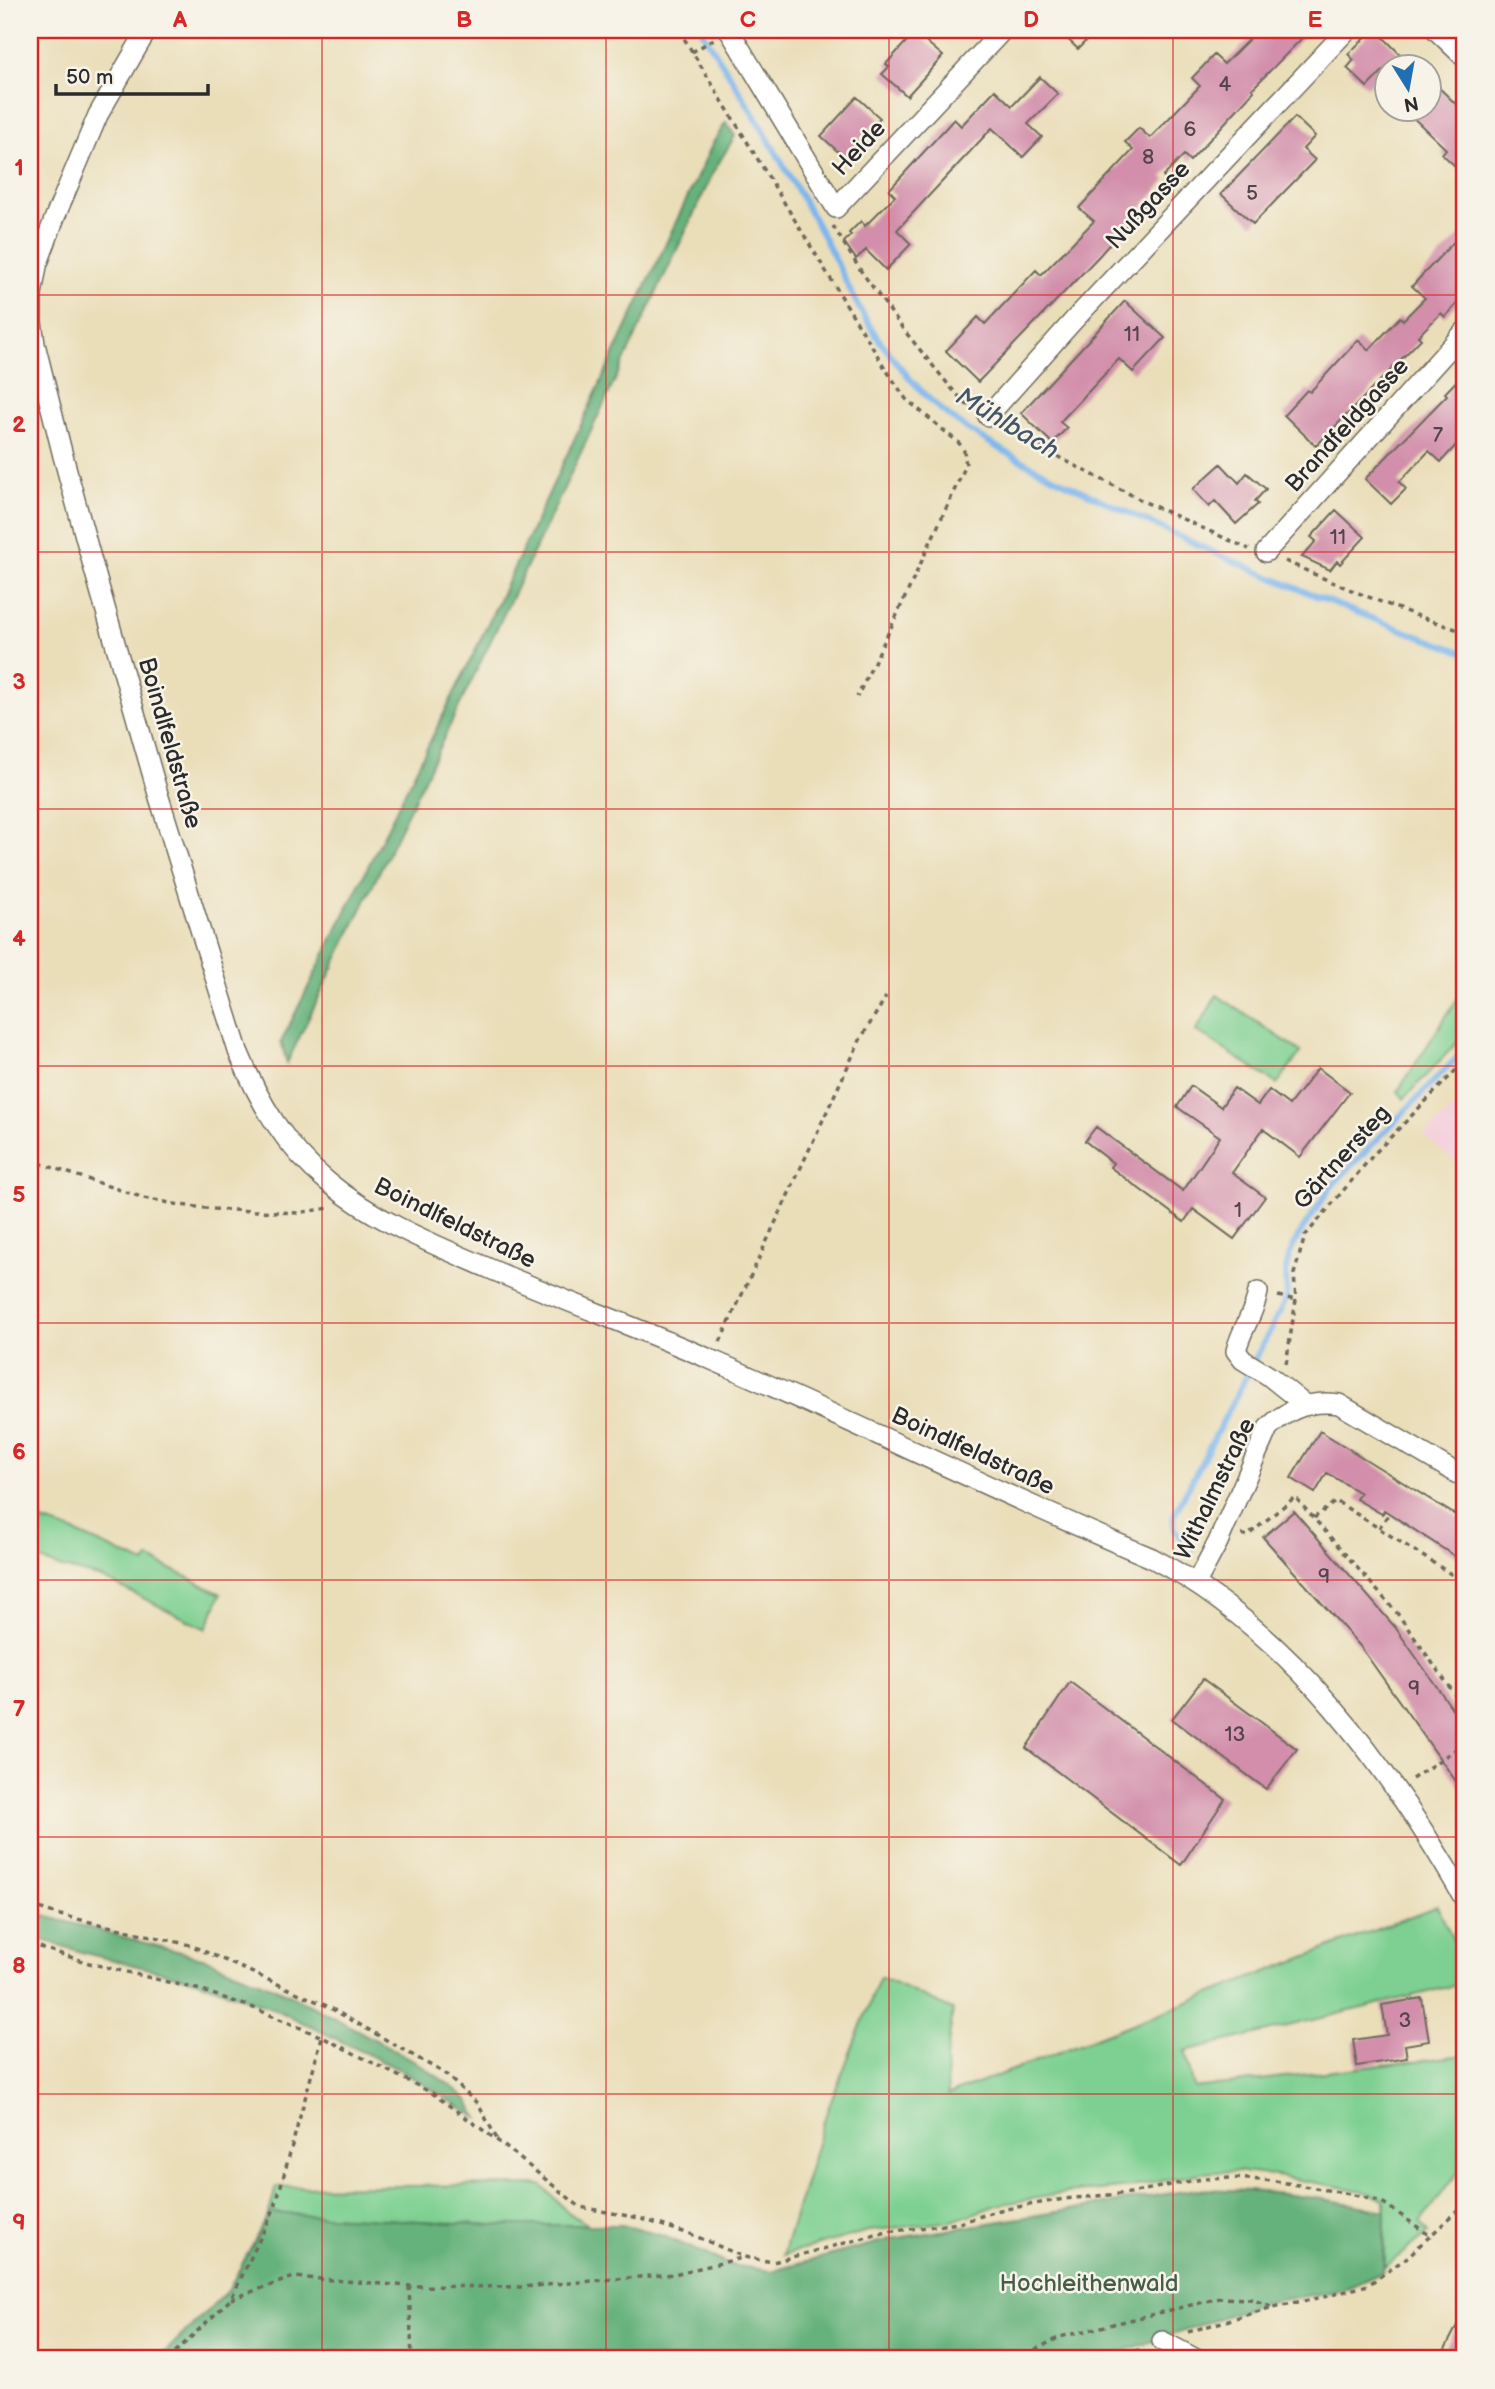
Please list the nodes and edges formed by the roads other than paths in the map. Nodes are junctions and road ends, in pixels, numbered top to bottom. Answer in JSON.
{"nodes":[{"id":1,"x":147,"y":30,"type":"edge"},
{"id":2,"x":1003,"y":30,"type":"edge"},
{"id":3,"x":1347,"y":30,"type":"edge"},
{"id":4,"x":1436,"y":30,"type":"edge"},
{"id":5,"x":722,"y":34,"type":"edge"},
{"id":6,"x":1463,"y":52,"type":"edge"},
{"id":7,"x":1465,"y":331,"type":"edge"},
{"id":8,"x":988,"y":416,"type":"road end"},
{"id":9,"x":1266,"y":552,"type":"road end"},
{"id":10,"x":1267,"y":1294,"type":"road end"},
{"id":11,"x":1304,"y":1404,"type":"junction"},
{"id":12,"x":1465,"y":1478,"type":"edge"},
{"id":13,"x":1196,"y":1583,"type":"junction"},
{"id":14,"x":1465,"y":1900,"type":"edge"},
{"id":15,"x":1162,"y":2341,"type":"road end"},
{"id":16,"x":1196,"y":2359,"type":"edge"}],
"edges":[{"from":1,"to":13,"type":"street","name":"Boindlfeldstraße"},
{"from":2,"to":5,"type":"street","name":"Heide"},
{"from":3,"to":8,"type":"street","name":"Nußgasse"},
{"from":4,"to":6,"type":"street"},
{"from":7,"to":9,"type":"street","name":"Brandfeldgasse"},
{"from":10,"to":11,"type":"street"},
{"from":11,"to":12,"type":"street"},
{"from":11,"to":13,"type":"street","name":"Withalmstraße"},
{"from":13,"to":14,"type":"street","name":"Boindlfeldstraße"},
{"from":15,"to":16,"type":"street"}]}
